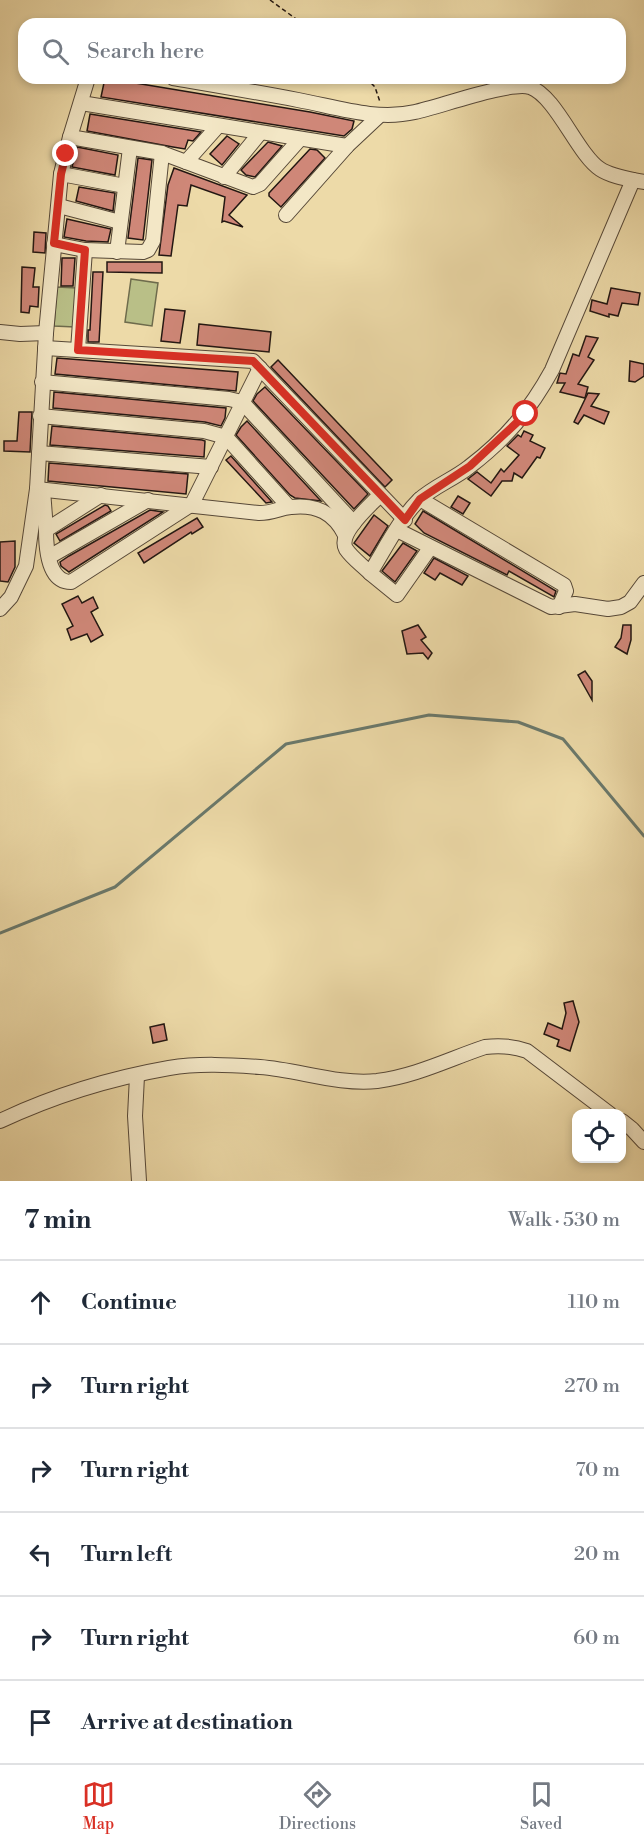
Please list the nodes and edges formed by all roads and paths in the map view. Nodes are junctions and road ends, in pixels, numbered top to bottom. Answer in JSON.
{"nodes":[{"id":1,"x":270,"y":0,"type":"edge"},
{"id":2,"x":295,"y":18,"type":"edge"},
{"id":3,"x":86,"y":84,"type":"edge"},
{"id":4,"x":205,"y":84,"type":"edge"},
{"id":5,"x":372,"y":84,"type":"edge"},
{"id":6,"x":81,"y":103,"type":"junction"},
{"id":7,"x":379,"y":116,"type":"junction"},
{"id":8,"x":218,"y":126,"type":"junction"},
{"id":9,"x":260,"y":133,"type":"junction"},
{"id":10,"x":70,"y":137,"type":"junction"},
{"id":11,"x":300,"y":139,"type":"junction"},
{"id":12,"x":347,"y":146,"type":"junction"},
{"id":13,"x":130,"y":148,"type":"junction"},
{"id":14,"x":162,"y":153,"type":"junction"},
{"id":15,"x":186,"y":162,"type":"junction"},
{"id":16,"x":61,"y":174,"type":"junction"},
{"id":17,"x":224,"y":177,"type":"junction"},
{"id":18,"x":638,"y":181,"type":"edge"},
{"id":19,"x":124,"y":186,"type":"junction"},
{"id":20,"x":58,"y":206,"type":"junction"},
{"id":21,"x":286,"y":215,"type":"dead end"},
{"id":22,"x":120,"y":222,"type":"junction"},
{"id":23,"x":54,"y":243,"type":"junction"},
{"id":24,"x":85,"y":250,"type":"junction"},
{"id":25,"x":117,"y":252,"type":"junction"},
{"id":26,"x":0,"y":332,"type":"edge"},
{"id":27,"x":46,"y":333,"type":"junction"},
{"id":28,"x":45,"y":348,"type":"junction"},
{"id":29,"x":78,"y":350,"type":"junction"},
{"id":30,"x":260,"y":368,"type":"junction"},
{"id":31,"x":42,"y":382,"type":"junction"},
{"id":32,"x":242,"y":402,"type":"junction"},
{"id":33,"x":40,"y":417,"type":"junction"},
{"id":34,"x":226,"y":437,"type":"junction"},
{"id":35,"x":39,"y":453,"type":"junction"},
{"id":36,"x":210,"y":467,"type":"junction"},
{"id":37,"x":40,"y":489,"type":"junction"},
{"id":38,"x":101,"y":495,"type":"junction"},
{"id":39,"x":380,"y":495,"type":"junction"},
{"id":40,"x":420,"y":499,"type":"junction"},
{"id":41,"x":148,"y":500,"type":"junction"},
{"id":42,"x":192,"y":504,"type":"junction"},
{"id":43,"x":289,"y":507,"type":"junction"},
{"id":44,"x":354,"y":523,"type":"junction"},
{"id":45,"x":401,"y":525,"type":"junction"},
{"id":46,"x":46,"y":530,"type":"junction"},
{"id":47,"x":345,"y":535,"type":"junction"},
{"id":48,"x":430,"y":548,"type":"junction"},
{"id":49,"x":49,"y":557,"type":"junction"},
{"id":50,"x":370,"y":573,"type":"junction"},
{"id":51,"x":644,"y":583,"type":"edge"},
{"id":52,"x":559,"y":607,"type":"junction"},
{"id":53,"x":0,"y":609,"type":"edge"},
{"id":54,"x":137,"y":1076,"type":"junction"},
{"id":55,"x":604,"y":1109,"type":"edge"},
{"id":56,"x":0,"y":1121,"type":"edge"},
{"id":57,"x":626,"y":1125,"type":"edge"},
{"id":58,"x":644,"y":1142,"type":"edge"},
{"id":59,"x":139,"y":1181,"type":"edge"}],
"edges":[{"from":1,"to":2,"type":"path"},
{"from":3,"to":6,"type":"street"},
{"from":4,"to":7,"type":"street"},
{"from":5,"to":7,"type":"path"},
{"from":6,"to":8,"type":"street"},
{"from":6,"to":10,"type":"street"},
{"from":7,"to":12,"type":"street"},
{"from":7,"to":18,"type":"street"},
{"from":8,"to":9,"type":"street"},
{"from":8,"to":15,"type":"street"},
{"from":9,"to":11,"type":"street"},
{"from":9,"to":17,"type":"street"},
{"from":10,"to":13,"type":"street"},
{"from":10,"to":16,"type":"street"},
{"from":11,"to":12,"type":"street"},
{"from":11,"to":17,"type":"street"},
{"from":12,"to":21,"type":"street"},
{"from":13,"to":14,"type":"street"},
{"from":13,"to":19,"type":"street"},
{"from":14,"to":15,"type":"street"},
{"from":14,"to":25,"type":"street"},
{"from":15,"to":17,"type":"street"},
{"from":16,"to":19,"type":"street"},
{"from":16,"to":20,"type":"street"},
{"from":18,"to":40,"type":"street"},
{"from":19,"to":22,"type":"street"},
{"from":20,"to":22,"type":"street"},
{"from":20,"to":23,"type":"street"},
{"from":22,"to":25,"type":"street"},
{"from":23,"to":24,"type":"street"},
{"from":23,"to":27,"type":"street"},
{"from":24,"to":25,"type":"street"},
{"from":24,"to":29,"type":"street"},
{"from":26,"to":27,"type":"street"},
{"from":27,"to":28,"type":"street"},
{"from":28,"to":29,"type":"street"},
{"from":28,"to":31,"type":"street"},
{"from":29,"to":30,"type":"street"},
{"from":30,"to":32,"type":"street"},
{"from":30,"to":39,"type":"street"},
{"from":31,"to":32,"type":"street"},
{"from":31,"to":33,"type":"street"},
{"from":32,"to":34,"type":"street"},
{"from":32,"to":44,"type":"street"},
{"from":33,"to":34,"type":"street"},
{"from":33,"to":35,"type":"street"},
{"from":34,"to":36,"type":"street"},
{"from":34,"to":43,"type":"street"},
{"from":35,"to":36,"type":"street"},
{"from":35,"to":37,"type":"street"},
{"from":36,"to":42,"type":"street"},
{"from":37,"to":38,"type":"street"},
{"from":37,"to":46,"type":"street"},
{"from":37,"to":53,"type":"street"},
{"from":38,"to":41,"type":"street"},
{"from":38,"to":46,"type":"street"},
{"from":39,"to":44,"type":"street"},
{"from":39,"to":45,"type":"street"},
{"from":40,"to":45,"type":"street"},
{"from":40,"to":52,"type":"street"},
{"from":41,"to":42,"type":"street"},
{"from":41,"to":49,"type":"street"},
{"from":42,"to":43,"type":"street"},
{"from":42,"to":49,"type":"street"},
{"from":43,"to":47,"type":"street"},
{"from":44,"to":47,"type":"street"},
{"from":45,"to":48,"type":"street"},
{"from":45,"to":50,"type":"street"},
{"from":46,"to":49,"type":"street"},
{"from":47,"to":50,"type":"street"},
{"from":48,"to":50,"type":"street"},
{"from":48,"to":52,"type":"street"},
{"from":51,"to":52,"type":"street"},
{"from":54,"to":55,"type":"street"},
{"from":54,"to":56,"type":"street"},
{"from":54,"to":59,"type":"street"},
{"from":57,"to":58,"type":"street"}]}
